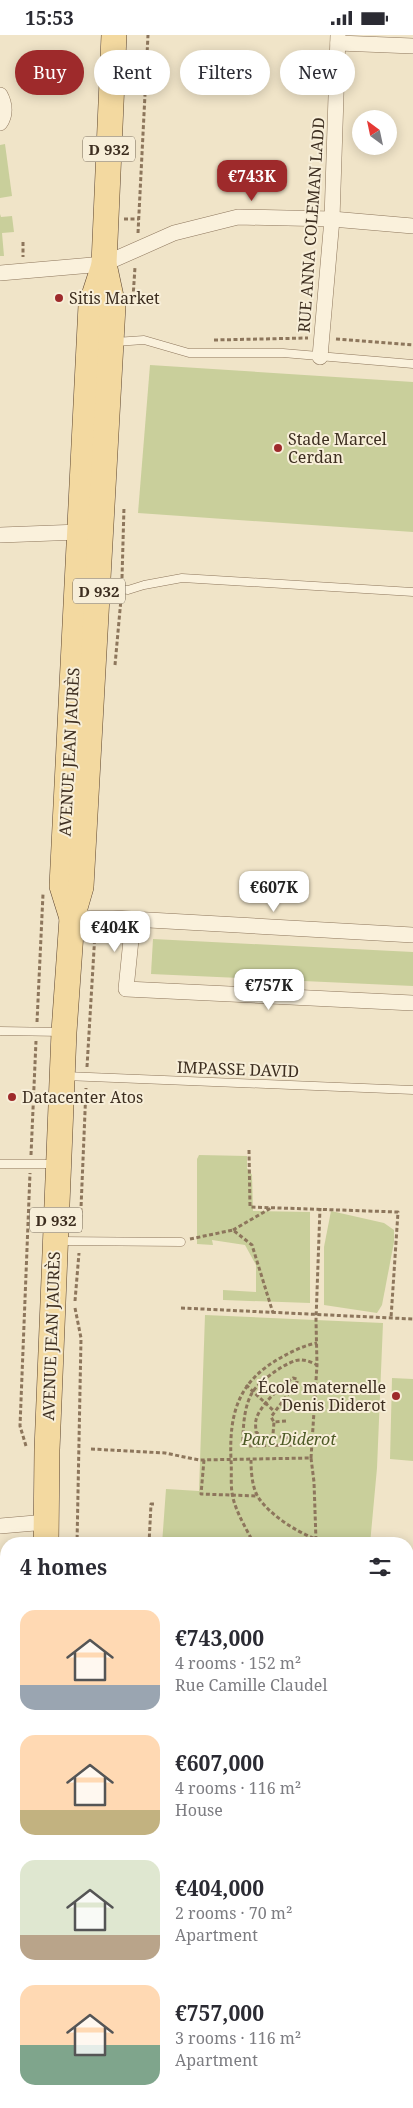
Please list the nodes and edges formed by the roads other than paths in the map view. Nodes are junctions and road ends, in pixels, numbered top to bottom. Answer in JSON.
{"nodes":[{"id":1,"x":114,"y":35,"type":"edge"},
{"id":2,"x":338,"y":39,"type":"edge"},
{"id":3,"x":413,"y":46,"type":"edge"},
{"id":4,"x":0,"y":95,"type":"edge"},
{"id":5,"x":0,"y":123,"type":"edge"},
{"id":6,"x":332,"y":219,"type":"junction"},
{"id":7,"x":413,"y":226,"type":"edge"},
{"id":8,"x":104,"y":264,"type":"junction"},
{"id":9,"x":0,"y":273,"type":"edge"},
{"id":10,"x":110,"y":342,"type":"junction"},
{"id":11,"x":320,"y":357,"type":"junction"},
{"id":12,"x":413,"y":364,"type":"edge"},
{"id":13,"x":80,"y":532,"type":"junction"},
{"id":14,"x":0,"y":535,"type":"edge"},
{"id":15,"x":88,"y":585,"type":"junction"},
{"id":16,"x":413,"y":592,"type":"edge"},
{"id":17,"x":72,"y":918,"type":"junction"},
{"id":18,"x":133,"y":920,"type":"junction"},
{"id":19,"x":413,"y":935,"type":"edge"},
{"id":20,"x":413,"y":1003,"type":"edge"},
{"id":21,"x":0,"y":1031,"type":"edge"},
{"id":22,"x":64,"y":1032,"type":"junction"},
{"id":23,"x":63,"y":1076,"type":"junction"},
{"id":24,"x":413,"y":1090,"type":"edge"},
{"id":25,"x":0,"y":1164,"type":"edge"},
{"id":26,"x":59,"y":1164,"type":"junction"},
{"id":27,"x":55,"y":1241,"type":"junction"},
{"id":28,"x":181,"y":1242,"type":"road end"},
{"id":29,"x":0,"y":1526,"type":"edge"},
{"id":30,"x":46,"y":1533,"type":"edge"}],
"edges":[{"from":1,"to":8,"type":"main road","name":"AVENUE JEAN JAURÈS","number":"D 932"},
{"from":2,"to":3,"type":"street"},
{"from":2,"to":6,"type":"street","name":"RUE ANNA COLEMAN LADD"},
{"from":4,"to":5,"type":"street"},
{"from":6,"to":7,"type":"street"},
{"from":6,"to":8,"type":"street"},
{"from":6,"to":11,"type":"street","name":"RUE ANNA COLEMAN LADD"},
{"from":8,"to":9,"type":"street"},
{"from":8,"to":10,"type":"main road","name":"AVENUE JEAN JAURÈS","number":"D 932"},
{"from":8,"to":13,"type":"main road","name":"AVENUE JEAN JAURÈS","number":"D 932"},
{"from":10,"to":11,"type":"lane"},
{"from":10,"to":15,"type":"main road","name":"AVENUE JEAN JAURÈS","number":"D 932"},
{"from":11,"to":12,"type":"lane"},
{"from":13,"to":14,"type":"street"},
{"from":13,"to":15,"type":"main road","name":"AVENUE JEAN JAURÈS","number":"D 932"},
{"from":15,"to":16,"type":"lane"},
{"from":15,"to":17,"type":"main road","name":"AVENUE JEAN JAURÈS","number":"D 932"},
{"from":17,"to":18,"type":"street"},
{"from":17,"to":22,"type":"main road","name":"AVENUE JEAN JAURÈS","number":"D 932"},
{"from":18,"to":19,"type":"street"},
{"from":18,"to":20,"type":"street"},
{"from":21,"to":22,"type":"lane"},
{"from":22,"to":23,"type":"main road","name":"AVENUE JEAN JAURÈS","number":"D 932"},
{"from":23,"to":24,"type":"lane","name":"IMPASSE DAVID"},
{"from":23,"to":26,"type":"main road","name":"AVENUE JEAN JAURÈS","number":"D 932"},
{"from":25,"to":26,"type":"lane"},
{"from":26,"to":27,"type":"main road","name":"AVENUE JEAN JAURÈS","number":"D 932"},
{"from":27,"to":28,"type":"lane"},
{"from":27,"to":30,"type":"main road","name":"AVENUE JEAN JAURÈS","number":"D 932"},
{"from":29,"to":30,"type":"street"}]}
